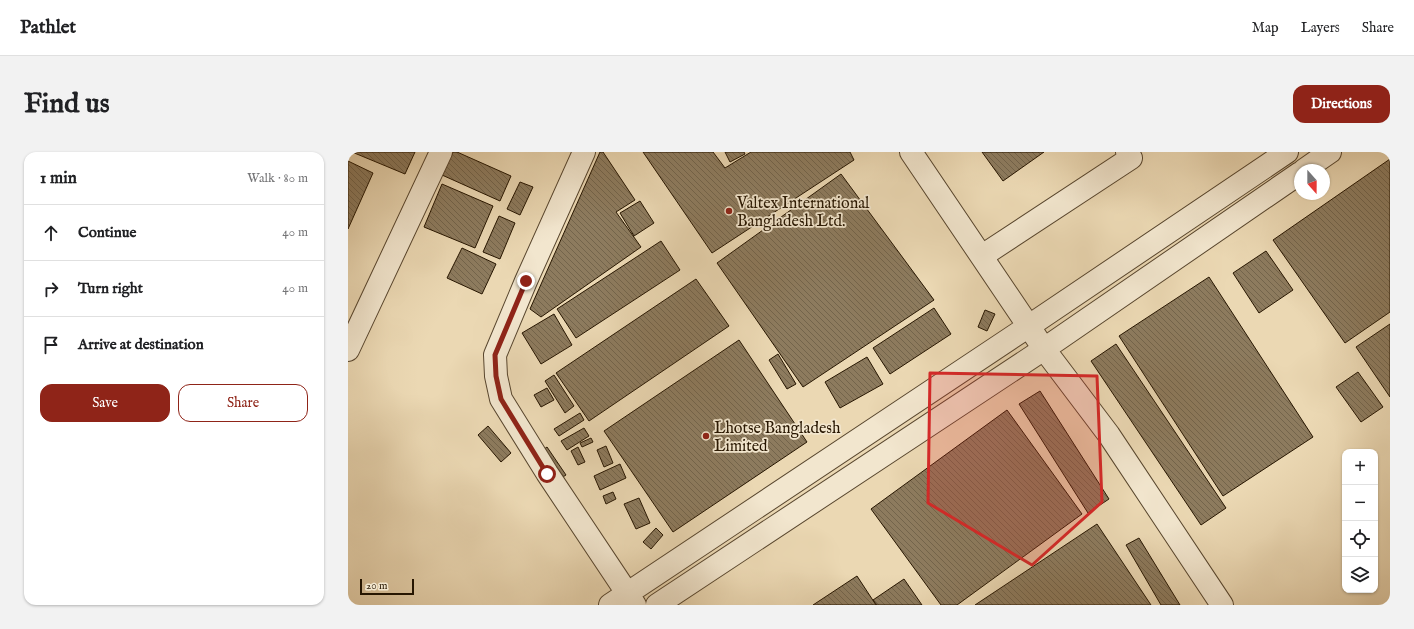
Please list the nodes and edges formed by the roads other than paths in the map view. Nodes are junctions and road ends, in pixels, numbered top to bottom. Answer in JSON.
{"nodes":[{"id":1,"x":441,"y":152,"type":"edge"},
{"id":2,"x":584,"y":152,"type":"edge"},
{"id":3,"x":911,"y":152,"type":"edge"},
{"id":4,"x":1127,"y":152,"type":"edge"},
{"id":5,"x":1287,"y":152,"type":"edge"},
{"id":6,"x":1330,"y":152,"type":"edge"},
{"id":7,"x":1313,"y":164,"type":"edge"},
{"id":8,"x":1294,"y":177,"type":"edge"},
{"id":9,"x":982,"y":256,"type":"junction"},
{"id":10,"x":1029,"y":326,"type":"junction"},
{"id":11,"x":1044,"y":349,"type":"junction"},
{"id":12,"x":348,"y":350,"type":"edge"},
{"id":13,"x":624,"y":601,"type":"edge"},
{"id":14,"x":657,"y":605,"type":"edge"},
{"id":15,"x":1222,"y":605,"type":"edge"}],
"edges":[{"from":1,"to":12,"type":"street"},
{"from":2,"to":13,"type":"street"},
{"from":3,"to":9,"type":"street"},
{"from":4,"to":9,"type":"street"},
{"from":5,"to":10,"type":"street"},
{"from":6,"to":7,"type":"street"},
{"from":8,"to":11,"type":"street"},
{"from":9,"to":10,"type":"street"},
{"from":10,"to":11,"type":"street"},
{"from":10,"to":13,"type":"street"},
{"from":11,"to":14,"type":"street"},
{"from":11,"to":15,"type":"street"}]}
